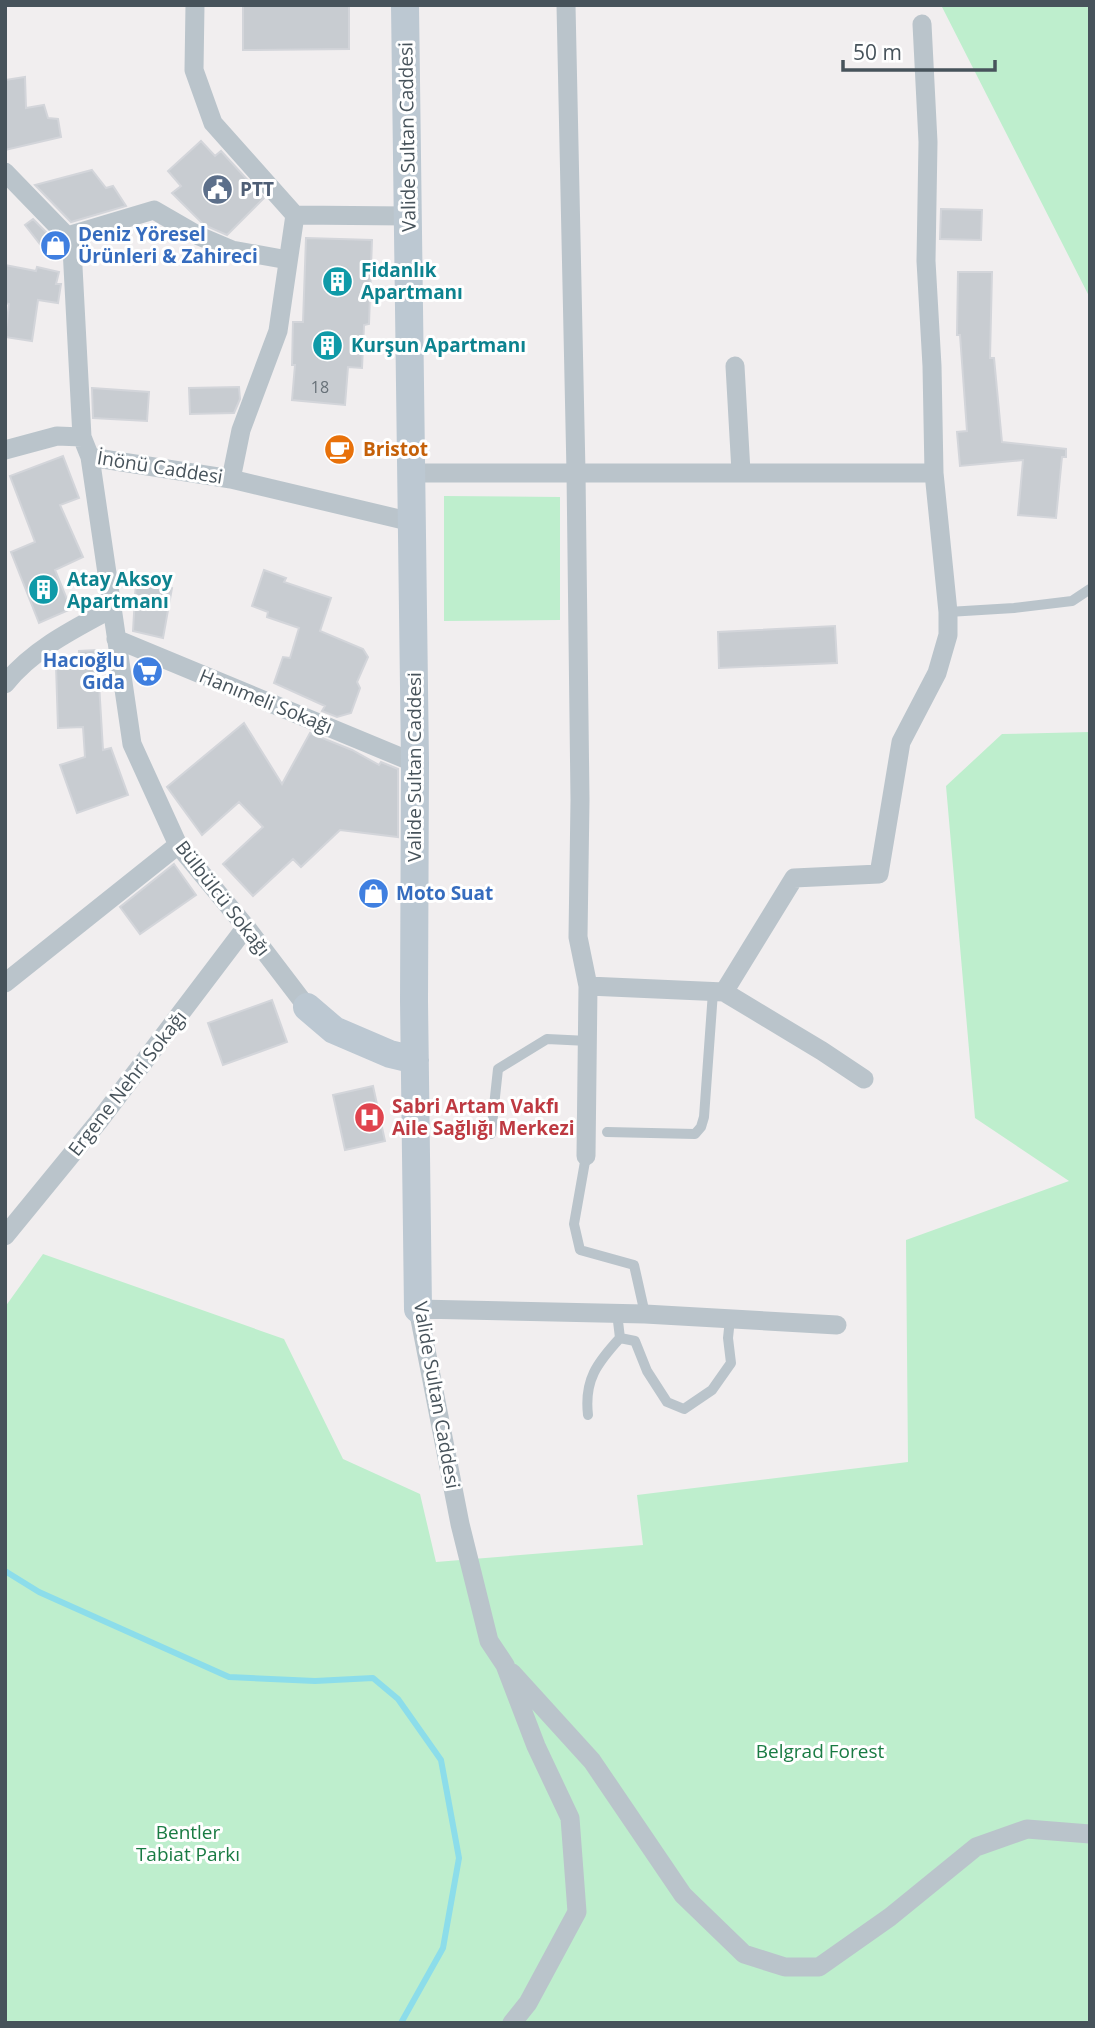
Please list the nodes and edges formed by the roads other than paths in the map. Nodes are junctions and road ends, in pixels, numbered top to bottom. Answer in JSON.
{"nodes":[{"id":1,"x":195,"y":5,"type":"edge"},
{"id":2,"x":405,"y":5,"type":"edge"},
{"id":3,"x":566,"y":5,"type":"edge"},
{"id":4,"x":922,"y":24,"type":"dead end"},
{"id":5,"x":5,"y":172,"type":"edge"},
{"id":6,"x":295,"y":215,"type":"junction"},
{"id":7,"x":408,"y":216,"type":"junction"},
{"id":8,"x":67,"y":236,"type":"junction"},
{"id":9,"x":288,"y":260,"type":"junction"},
{"id":10,"x":736,"y":366,"type":"dead end"},
{"id":11,"x":82,"y":437,"type":"junction"},
{"id":12,"x":5,"y":450,"type":"edge"},
{"id":13,"x":90,"y":457,"type":"junction"},
{"id":14,"x":576,"y":472,"type":"junction"},
{"id":15,"x":741,"y":472,"type":"junction"},
{"id":16,"x":411,"y":473,"type":"junction"},
{"id":17,"x":934,"y":473,"type":"junction"},
{"id":18,"x":231,"y":479,"type":"junction"},
{"id":19,"x":412,"y":522,"type":"junction"},
{"id":20,"x":1090,"y":589,"type":"edge"},
{"id":21,"x":113,"y":608,"type":"junction"},
{"id":22,"x":948,"y":611,"type":"junction"},
{"id":23,"x":116,"y":639,"type":"junction"},
{"id":24,"x":5,"y":684,"type":"edge"},
{"id":25,"x":415,"y":763,"type":"junction"},
{"id":26,"x":178,"y":845,"type":"junction"},
{"id":27,"x":246,"y":927,"type":"junction"},
{"id":28,"x":5,"y":983,"type":"edge"},
{"id":29,"x":588,"y":986,"type":"junction"},
{"id":30,"x":718,"y":992,"type":"junction"},
{"id":31,"x":307,"y":1007,"type":"joint"},
{"id":32,"x":588,"y":1041,"type":"junction"},
{"id":33,"x":415,"y":1060,"type":"junction"},
{"id":34,"x":864,"y":1079,"type":"dead end"},
{"id":35,"x":607,"y":1132,"type":"dead end"},
{"id":36,"x":491,"y":1133,"type":"dead end"},
{"id":37,"x":586,"y":1156,"type":"joint"},
{"id":38,"x":5,"y":1236,"type":"edge"},
{"id":39,"x":418,"y":1308,"type":"junction"},
{"id":40,"x":617,"y":1313,"type":"junction"},
{"id":41,"x":645,"y":1314,"type":"junction"},
{"id":42,"x":730,"y":1319,"type":"junction"},
{"id":43,"x":837,"y":1325,"type":"dead end"},
{"id":44,"x":620,"y":1338,"type":"junction"},
{"id":45,"x":588,"y":1415,"type":"dead end"},
{"id":46,"x":505,"y":1665,"type":"junction"},
{"id":47,"x":1090,"y":1834,"type":"edge"},
{"id":48,"x":512,"y":2023,"type":"edge"}],
"edges":[{"from":1,"to":6,"type":"street"},
{"from":2,"to":7,"type":"street","name":"Valide Sultan Caddesi"},
{"from":3,"to":14,"type":"street"},
{"from":4,"to":17,"type":"street"},
{"from":5,"to":8,"type":"street"},
{"from":6,"to":7,"type":"street"},
{"from":6,"to":9,"type":"street"},
{"from":7,"to":16,"type":"street","name":"Valide Sultan Caddesi"},
{"from":8,"to":9,"type":"street"},
{"from":8,"to":11,"type":"street","name":"İnönü Caddesi"},
{"from":9,"to":18,"type":"street"},
{"from":10,"to":15,"type":"street"},
{"from":11,"to":12,"type":"street"},
{"from":11,"to":13,"type":"street","name":"İnönü Caddesi"},
{"from":13,"to":18,"type":"street","name":"İnönü Caddesi"},
{"from":13,"to":21,"type":"street","name":"Bülbülcü Sokağı"},
{"from":14,"to":15,"type":"street"},
{"from":14,"to":16,"type":"street"},
{"from":14,"to":29,"type":"street"},
{"from":15,"to":17,"type":"street"},
{"from":16,"to":19,"type":"street","name":"Valide Sultan Caddesi"},
{"from":17,"to":22,"type":"street"},
{"from":18,"to":19,"type":"street","name":"İnönü Caddesi"},
{"from":19,"to":25,"type":"street","name":"Valide Sultan Caddesi"},
{"from":20,"to":22,"type":"lane"},
{"from":21,"to":23,"type":"street","name":"Bülbülcü Sokağı"},
{"from":21,"to":24,"type":"street"},
{"from":22,"to":30,"type":"street"},
{"from":23,"to":25,"type":"street","name":"Hanımeli Sokağı"},
{"from":23,"to":26,"type":"street","name":"Bülbülcü Sokağı"},
{"from":25,"to":33,"type":"street","name":"Valide Sultan Caddesi"},
{"from":26,"to":27,"type":"street","name":"Bülbülcü Sokağı"},
{"from":26,"to":28,"type":"street"},
{"from":27,"to":31,"type":"street","name":"Bülbülcü Sokağı"},
{"from":27,"to":38,"type":"street","name":"Ergene Nehri Sokağı"},
{"from":29,"to":30,"type":"street"},
{"from":29,"to":32,"type":"street"},
{"from":30,"to":34,"type":"street"},
{"from":30,"to":35,"type":"lane"},
{"from":31,"to":33,"type":"street","name":"Bülbülcü Sokağı"},
{"from":32,"to":36,"type":"lane"},
{"from":32,"to":37,"type":"street"},
{"from":33,"to":39,"type":"street","name":"Valide Sultan Caddesi"},
{"from":37,"to":41,"type":"lane"},
{"from":39,"to":40,"type":"street"},
{"from":39,"to":46,"type":"street","name":"Valide Sultan Caddesi"},
{"from":40,"to":41,"type":"street"},
{"from":40,"to":44,"type":"lane"},
{"from":41,"to":42,"type":"street"},
{"from":42,"to":43,"type":"street"},
{"from":42,"to":44,"type":"lane"},
{"from":44,"to":45,"type":"lane"},
{"from":46,"to":47,"type":"street"},
{"from":46,"to":48,"type":"street"}]}
